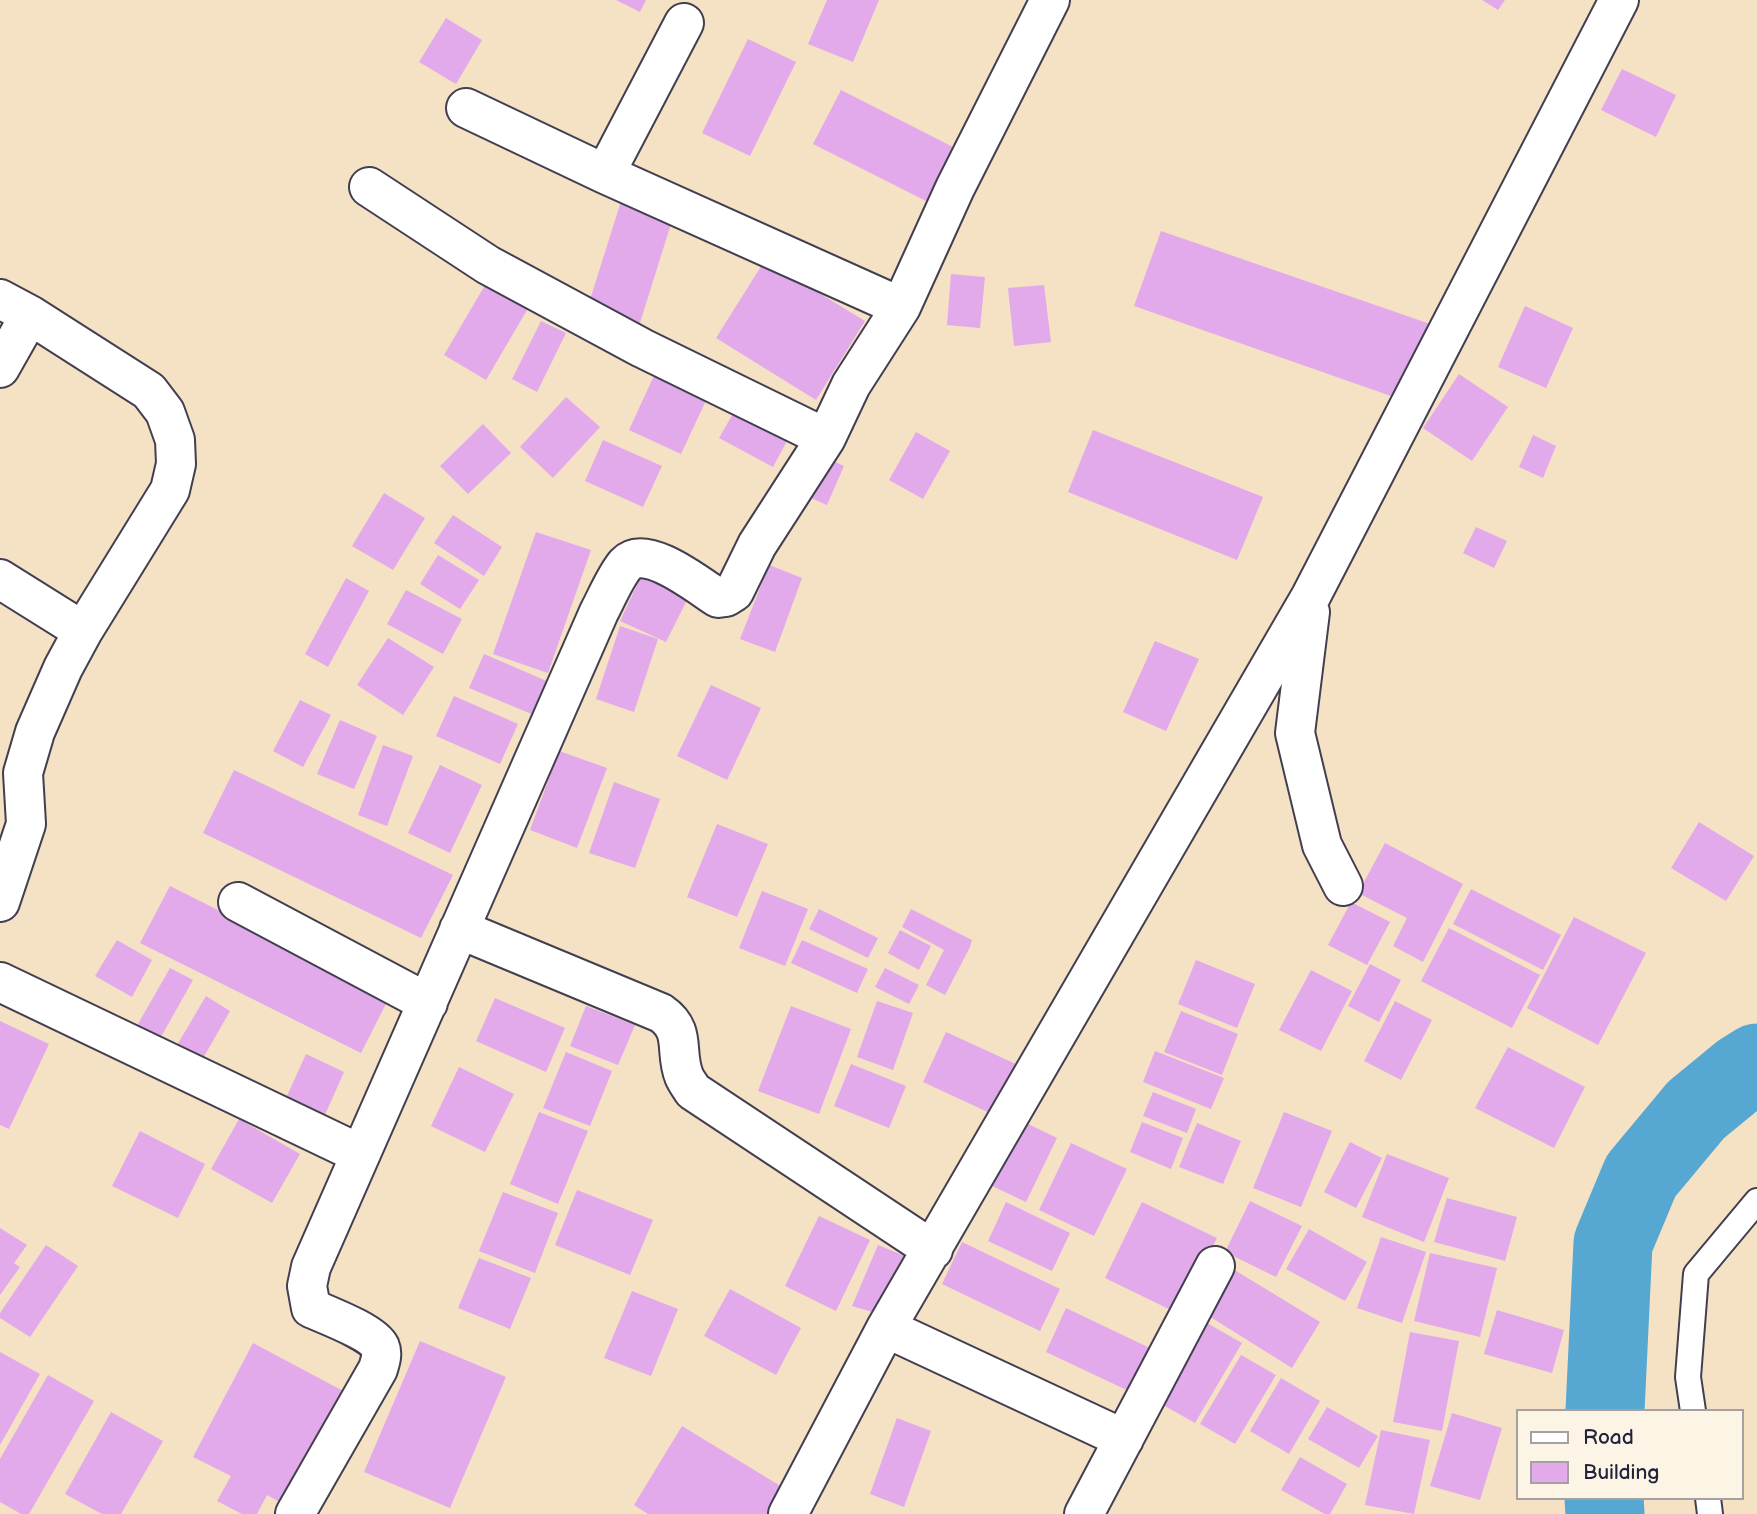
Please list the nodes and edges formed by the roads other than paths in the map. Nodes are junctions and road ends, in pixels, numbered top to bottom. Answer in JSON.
{"nodes":[{"id":1,"x":1050,"y":0,"type":"edge"},
{"id":2,"x":1619,"y":0,"type":"edge"},
{"id":3,"x":684,"y":23,"type":"dead end"},
{"id":4,"x":466,"y":108,"type":"dead end"},
{"id":5,"x":605,"y":174,"type":"junction"},
{"id":6,"x":369,"y":187,"type":"dead end"},
{"id":7,"x":15,"y":307,"type":"edge"},
{"id":8,"x":901,"y":307,"type":"junction"},
{"id":9,"x":0,"y":368,"type":"edge"},
{"id":10,"x":826,"y":438,"type":"junction"},
{"id":11,"x":0,"y":579,"type":"edge"},
{"id":12,"x":1311,"y":596,"type":"junction"},
{"id":13,"x":83,"y":631,"type":"junction"},
{"id":14,"x":1343,"y":886,"type":"dead end"},
{"id":15,"x":0,"y":902,"type":"edge"},
{"id":16,"x":238,"y":902,"type":"dead end"},
{"id":17,"x":458,"y":929,"type":"junction"},
{"id":18,"x":0,"y":982,"type":"edge"},
{"id":19,"x":428,"y":1003,"type":"junction"},
{"id":20,"x":360,"y":1154,"type":"junction"},
{"id":21,"x":1757,"y":1201,"type":"edge"},
{"id":22,"x":933,"y":1250,"type":"junction"},
{"id":23,"x":1215,"y":1266,"type":"dead end"},
{"id":24,"x":886,"y":1328,"type":"junction"},
{"id":25,"x":1693,"y":1409,"type":"edge"},
{"id":26,"x":1124,"y":1439,"type":"junction"},
{"id":27,"x":295,"y":1514,"type":"edge"},
{"id":28,"x":788,"y":1514,"type":"edge"},
{"id":29,"x":1084,"y":1514,"type":"edge"}],
"edges":[{"from":1,"to":8,"type":"street"},
{"from":2,"to":12,"type":"street"},
{"from":3,"to":5,"type":"street"},
{"from":4,"to":5,"type":"street"},
{"from":5,"to":8,"type":"street"},
{"from":6,"to":10,"type":"street"},
{"from":7,"to":9,"type":"street"},
{"from":7,"to":13,"type":"street"},
{"from":8,"to":10,"type":"street"},
{"from":10,"to":17,"type":"street"},
{"from":11,"to":13,"type":"street"},
{"from":12,"to":14,"type":"street"},
{"from":12,"to":22,"type":"street"},
{"from":13,"to":15,"type":"street"},
{"from":16,"to":19,"type":"street"},
{"from":17,"to":19,"type":"street"},
{"from":17,"to":22,"type":"street"},
{"from":18,"to":20,"type":"street"},
{"from":19,"to":20,"type":"street"},
{"from":20,"to":27,"type":"street"},
{"from":21,"to":25,"type":"lane"},
{"from":22,"to":24,"type":"street"},
{"from":23,"to":26,"type":"street"},
{"from":24,"to":26,"type":"street"},
{"from":24,"to":28,"type":"street"},
{"from":26,"to":29,"type":"street"}]}
